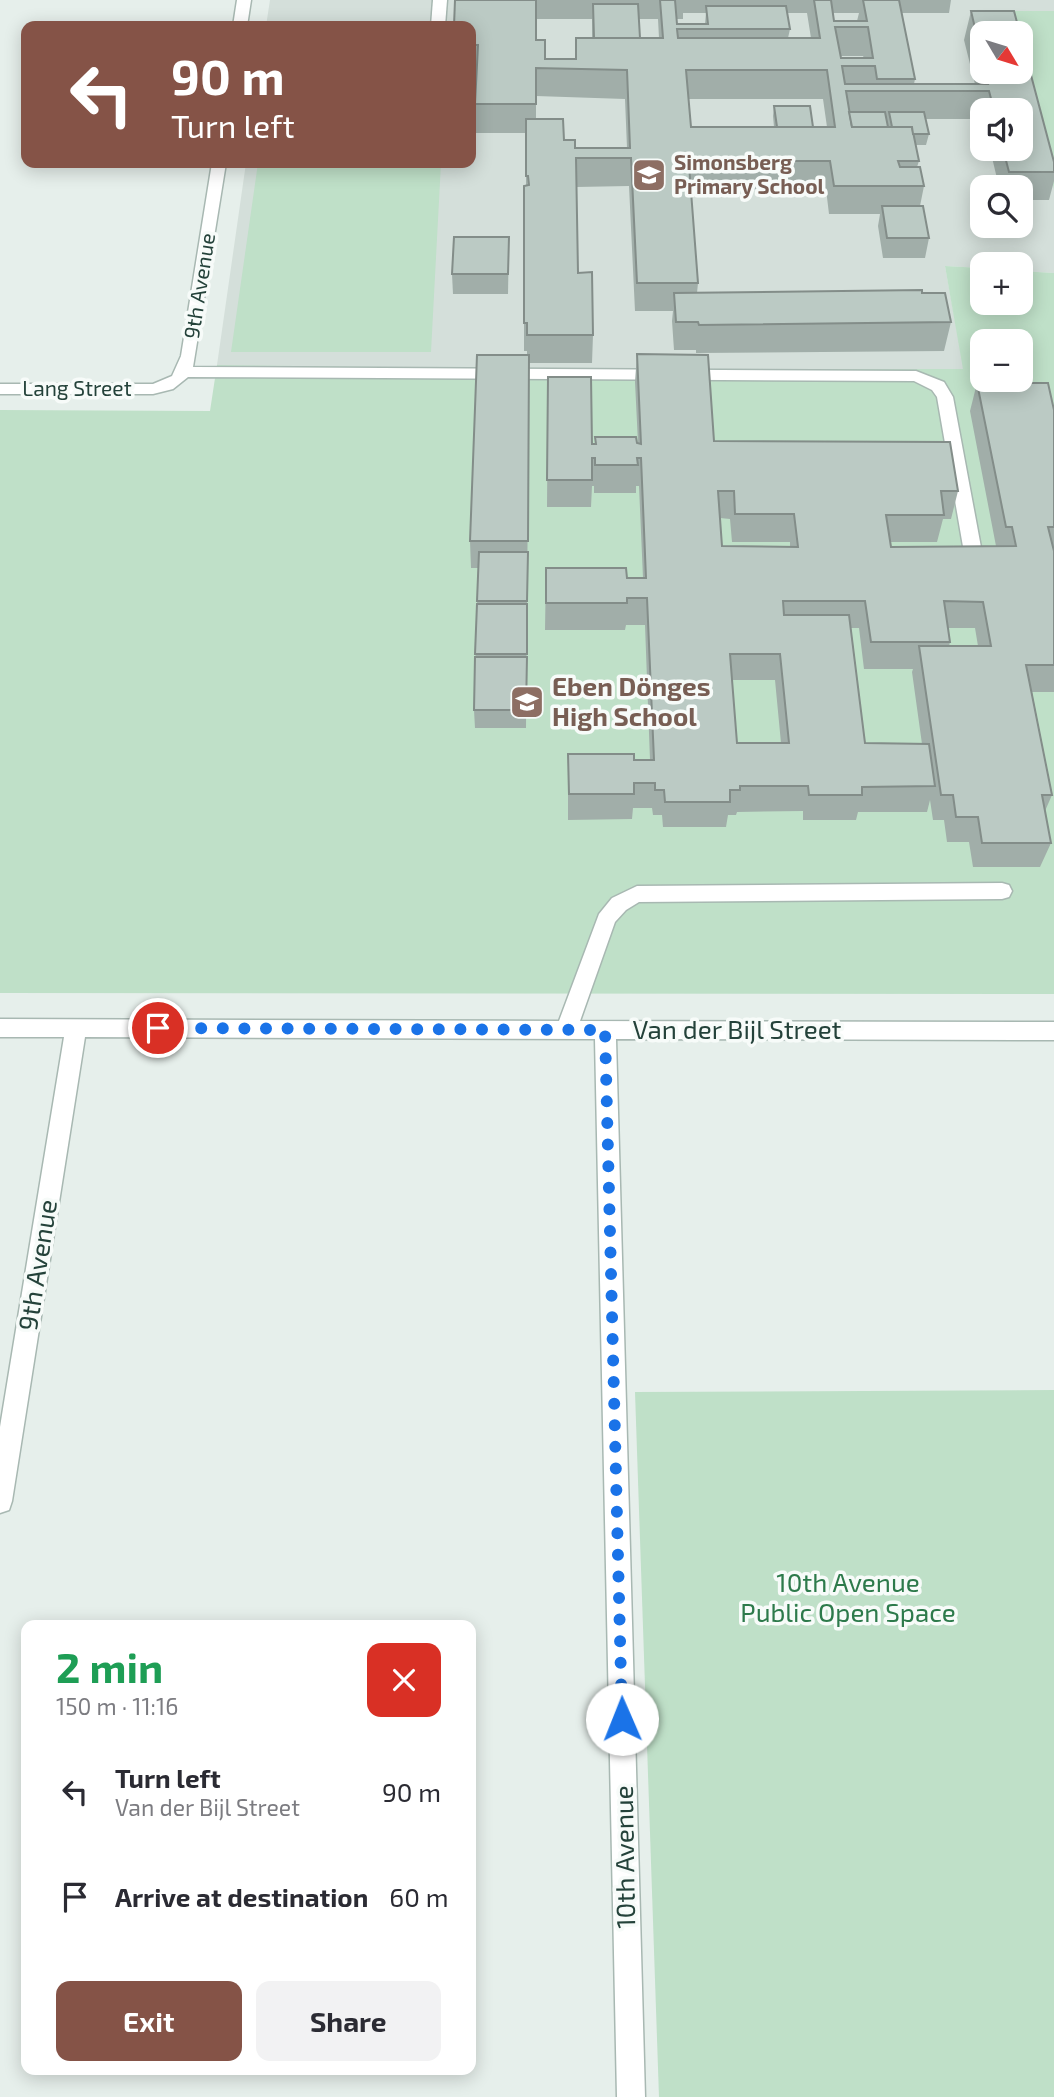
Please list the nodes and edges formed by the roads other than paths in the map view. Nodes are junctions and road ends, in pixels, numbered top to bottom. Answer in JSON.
{"nodes":[{"id":1,"x":244,"y":0,"type":"edge"},
{"id":2,"x":439,"y":0,"type":"edge"},
{"id":3,"x":241,"y":21,"type":"edge"},
{"id":4,"x":438,"y":21,"type":"edge"},
{"id":5,"x":218,"y":168,"type":"edge"},
{"id":6,"x":185,"y":372,"type":"junction"},
{"id":7,"x":0,"y":389,"type":"edge"},
{"id":8,"x":153,"y":389,"type":"joint"},
{"id":9,"x":974,"y":558,"type":"edge"},
{"id":10,"x":1002,"y":891,"type":"dead end"},
{"id":11,"x":0,"y":1028,"type":"edge"},
{"id":12,"x":76,"y":1028,"type":"junction"},
{"id":13,"x":566,"y":1030,"type":"junction"},
{"id":14,"x":605,"y":1030,"type":"junction"},
{"id":15,"x":1054,"y":1031,"type":"edge"},
{"id":16,"x":0,"y":1501,"type":"edge"},
{"id":17,"x":631,"y":2097,"type":"edge"}],
"edges":[{"from":1,"to":3,"type":"street"},
{"from":2,"to":4,"type":"street"},
{"from":5,"to":6,"type":"street","name":"9th Avenue"},
{"from":6,"to":8,"type":"street","name":"9th Avenue"},
{"from":6,"to":9,"type":"street"},
{"from":7,"to":8,"type":"street","name":"Lang Street"},
{"from":10,"to":13,"type":"street"},
{"from":11,"to":12,"type":"street","name":"Van der Bijl Street"},
{"from":12,"to":13,"type":"street","name":"Van der Bijl Street"},
{"from":12,"to":16,"type":"street","name":"9th Avenue"},
{"from":13,"to":14,"type":"street","name":"Van der Bijl Street"},
{"from":14,"to":15,"type":"street","name":"Van der Bijl Street"},
{"from":14,"to":17,"type":"street","name":"10th Avenue"}]}
